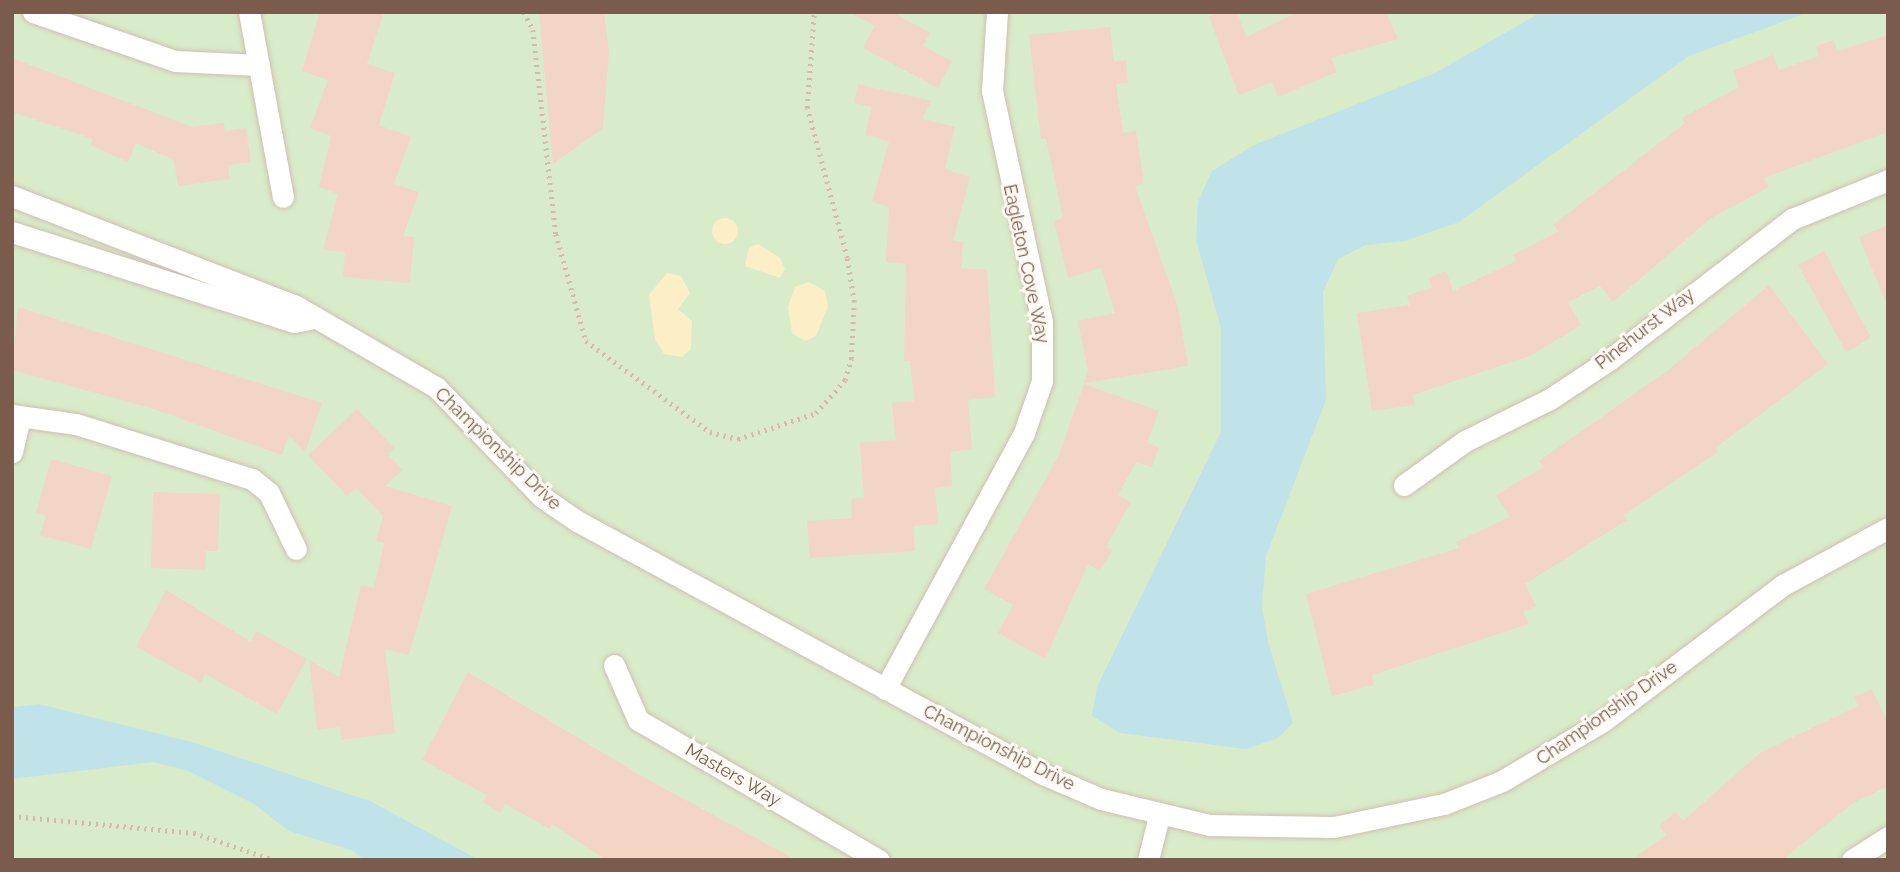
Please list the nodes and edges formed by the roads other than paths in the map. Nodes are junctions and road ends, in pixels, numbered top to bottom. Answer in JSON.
{"nodes":[{"id":1,"x":33,"y":12,"type":"edge"},
{"id":2,"x":249,"y":12,"type":"edge"},
{"id":3,"x":997,"y":12,"type":"edge"},
{"id":4,"x":259,"y":65,"type":"junction"},
{"id":5,"x":1888,"y":180,"type":"edge"},
{"id":6,"x":12,"y":196,"type":"edge"},
{"id":7,"x":283,"y":197,"type":"dead end"},
{"id":8,"x":12,"y":232,"type":"edge"},
{"id":9,"x":310,"y":319,"type":"junction"},
{"id":10,"x":16,"y":416,"type":"edge"},
{"id":11,"x":12,"y":452,"type":"edge"},
{"id":12,"x":1404,"y":485,"type":"dead end"},
{"id":13,"x":1888,"y":528,"type":"edge"},
{"id":14,"x":296,"y":549,"type":"dead end"},
{"id":15,"x":614,"y":665,"type":"dead end"},
{"id":16,"x":885,"y":689,"type":"junction"},
{"id":17,"x":1159,"y":816,"type":"junction"},
{"id":18,"x":1888,"y":837,"type":"edge"},
{"id":19,"x":879,"y":860,"type":"edge"},
{"id":20,"x":1148,"y":860,"type":"edge"},
{"id":21,"x":1852,"y":860,"type":"edge"}],
"edges":[{"from":1,"to":4,"type":"street"},
{"from":2,"to":4,"type":"street"},
{"from":3,"to":16,"type":"street","name":"Eagleton Cove Way"},
{"from":4,"to":7,"type":"street"},
{"from":5,"to":12,"type":"street","name":"Pinehurst Way"},
{"from":6,"to":9,"type":"street","name":"Championship Drive"},
{"from":8,"to":9,"type":"street","name":"Championship Drive"},
{"from":9,"to":16,"type":"street","name":"Championship Drive"},
{"from":10,"to":11,"type":"street"},
{"from":10,"to":14,"type":"street"},
{"from":13,"to":17,"type":"street","name":"Championship Drive"},
{"from":15,"to":19,"type":"street","name":"Masters Way"},
{"from":16,"to":17,"type":"street","name":"Championship Drive"},
{"from":17,"to":20,"type":"street"},
{"from":18,"to":21,"type":"street"}]}
